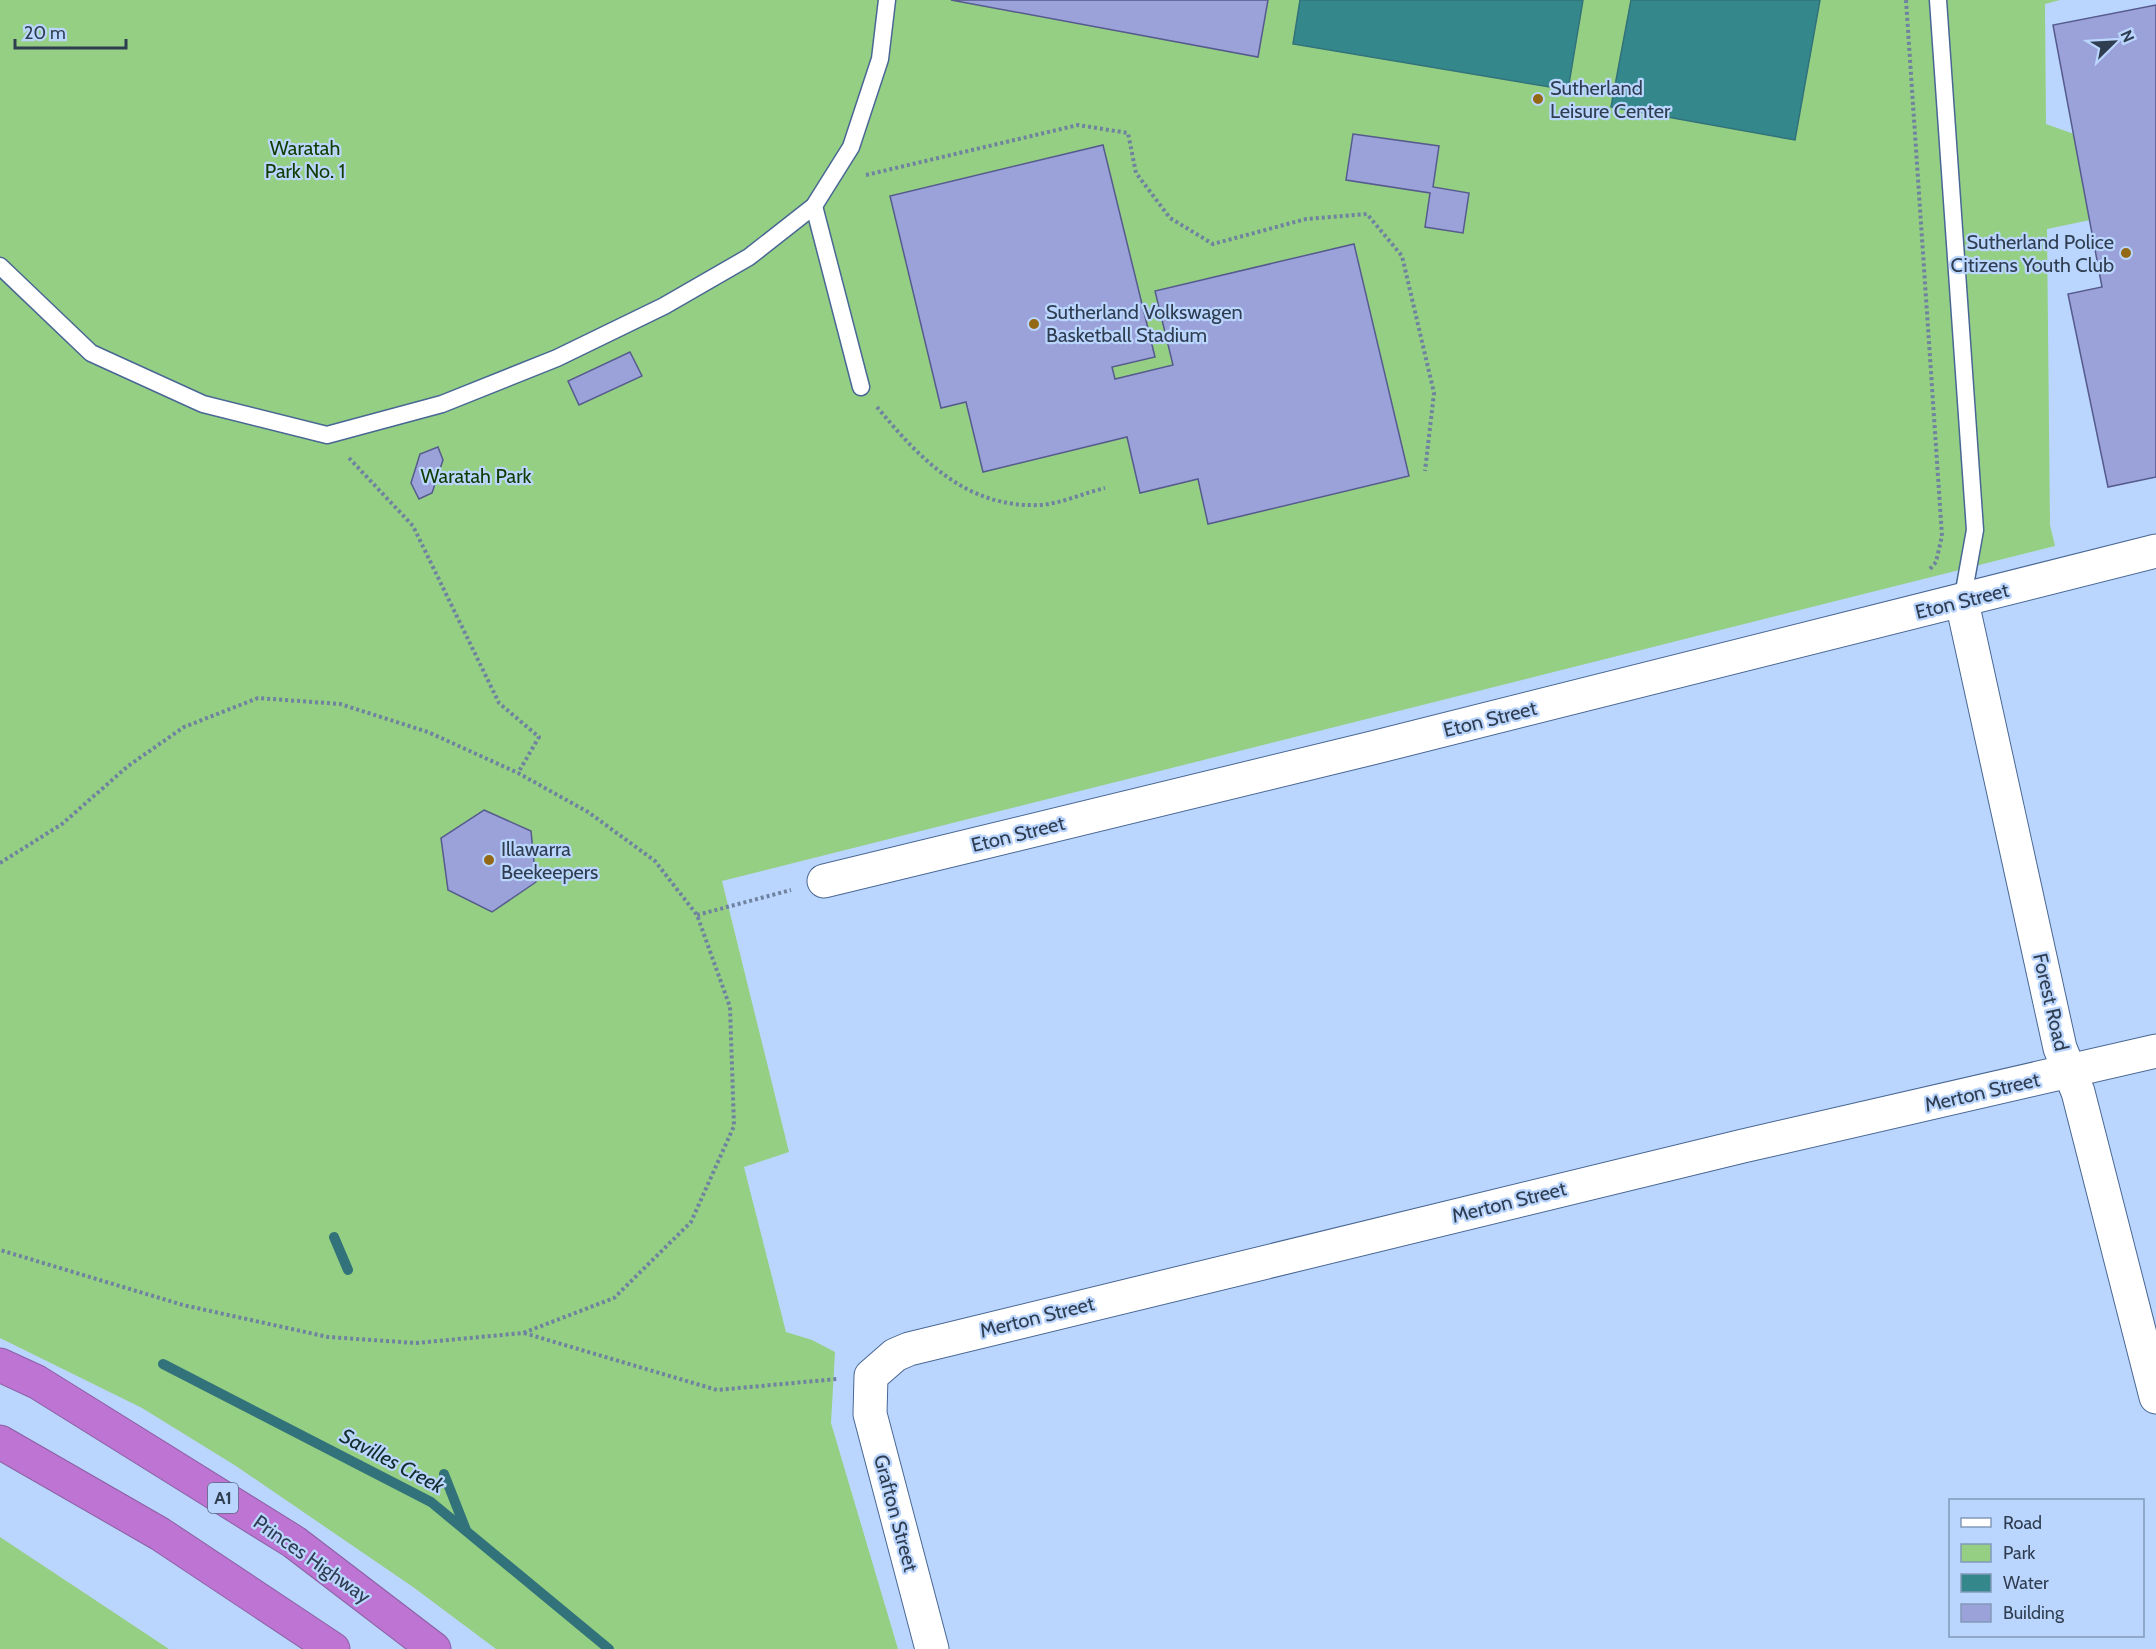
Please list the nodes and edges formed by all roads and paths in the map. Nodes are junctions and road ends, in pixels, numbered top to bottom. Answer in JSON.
{"nodes":[{"id":1,"x":887,"y":0,"type":"edge"},
{"id":2,"x":1906,"y":0,"type":"edge"},
{"id":3,"x":1938,"y":0,"type":"edge"},
{"id":4,"x":827,"y":185,"type":"junction"},
{"id":5,"x":814,"y":206,"type":"junction"},
{"id":6,"x":0,"y":266,"type":"edge"},
{"id":7,"x":861,"y":387,"type":"joint"},
{"id":8,"x":327,"y":435,"type":"junction"},
{"id":9,"x":1425,"y":471,"type":"dead end"},
{"id":10,"x":1105,"y":488,"type":"dead end"},
{"id":11,"x":2156,"y":551,"type":"edge"},
{"id":12,"x":1930,"y":570,"type":"dead end"},
{"id":13,"x":1962,"y":602,"type":"junction"},
{"id":14,"x":518,"y":773,"type":"junction"},
{"id":15,"x":0,"y":863,"type":"edge"},
{"id":16,"x":824,"y":881,"type":"joint"},
{"id":17,"x":697,"y":915,"type":"junction"},
{"id":18,"x":2156,"y":1051,"type":"edge"},
{"id":19,"x":2069,"y":1072,"type":"junction"},
{"id":20,"x":0,"y":1250,"type":"edge"},
{"id":21,"x":523,"y":1333,"type":"junction"},
{"id":22,"x":0,"y":1365,"type":"edge"},
{"id":23,"x":872,"y":1376,"type":"junction"},
{"id":24,"x":2156,"y":1397,"type":"edge"},
{"id":25,"x":0,"y":1442,"type":"edge"},
{"id":26,"x":333,"y":1649,"type":"edge"},
{"id":27,"x":434,"y":1649,"type":"edge"},
{"id":28,"x":932,"y":1649,"type":"edge"}],
"edges":[{"from":1,"to":4,"type":"lane"},
{"from":2,"to":12,"type":"path"},
{"from":3,"to":13,"type":"lane"},
{"from":4,"to":5,"type":"lane"},
{"from":4,"to":9,"type":"path"},
{"from":5,"to":7,"type":"lane"},
{"from":5,"to":8,"type":"lane"},
{"from":6,"to":8,"type":"lane"},
{"from":7,"to":10,"type":"path"},
{"from":8,"to":14,"type":"path"},
{"from":11,"to":13,"type":"street","name":"Eton Street"},
{"from":13,"to":16,"type":"street","name":"Eton Street"},
{"from":13,"to":19,"type":"street","name":"Forest Road"},
{"from":14,"to":15,"type":"path"},
{"from":14,"to":17,"type":"path"},
{"from":16,"to":17,"type":"path"},
{"from":17,"to":21,"type":"path"},
{"from":18,"to":19,"type":"street","name":"Merton Street"},
{"from":19,"to":23,"type":"street","name":"Merton Street"},
{"from":19,"to":24,"type":"street","name":"Forest Road"},
{"from":20,"to":21,"type":"path"},
{"from":21,"to":23,"type":"path"},
{"from":22,"to":27,"type":"highway","name":"Princes Highway","number":"A1"},
{"from":23,"to":28,"type":"street","name":"Grafton Street"},
{"from":25,"to":26,"type":"highway"}]}
